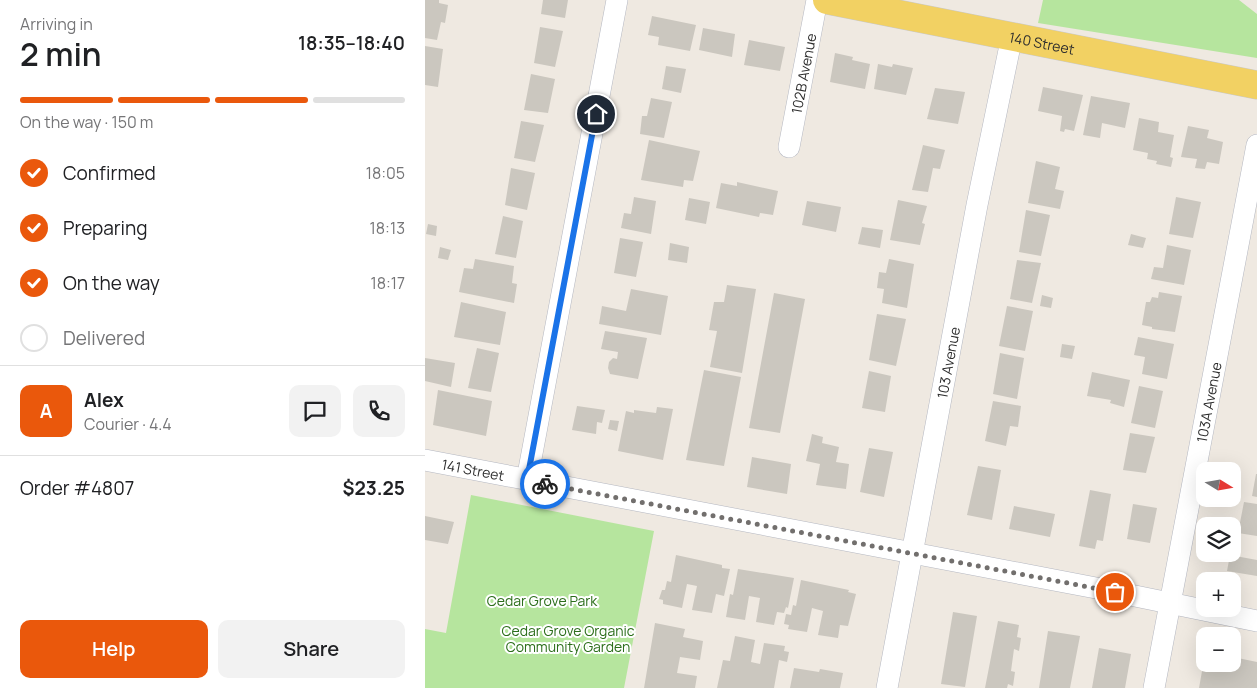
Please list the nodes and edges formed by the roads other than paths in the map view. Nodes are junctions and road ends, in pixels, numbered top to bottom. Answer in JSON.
{"nodes":[{"id":1,"x":617,"y":0,"type":"edge"},
{"id":2,"x":817,"y":0,"type":"edge"},
{"id":3,"x":827,"y":0,"type":"edge"},
{"id":4,"x":1011,"y":36,"type":"junction"},
{"id":5,"x":1257,"y":85,"type":"edge"},
{"id":6,"x":1257,"y":145,"type":"edge"},
{"id":7,"x":789,"y":147,"type":"dead end"},
{"id":8,"x":425,"y":460,"type":"edge"},
{"id":9,"x":527,"y":480,"type":"junction"},
{"id":10,"x":912,"y":554,"type":"junction"},
{"id":11,"x":1170,"y":602,"type":"junction"},
{"id":12,"x":1257,"y":621,"type":"edge"},
{"id":13,"x":887,"y":688,"type":"edge"},
{"id":14,"x":1154,"y":688,"type":"edge"}],
"edges":[{"from":1,"to":9,"type":"street"},
{"from":2,"to":7,"type":"street","name":"102B Avenue"},
{"from":3,"to":4,"type":"main road","name":"140 Street"},
{"from":4,"to":5,"type":"main road","name":"140 Street"},
{"from":4,"to":10,"type":"street","name":"103 Avenue"},
{"from":6,"to":11,"type":"street","name":"103A Avenue"},
{"from":8,"to":9,"type":"street","name":"141 Street"},
{"from":9,"to":10,"type":"street","name":"141 Street"},
{"from":10,"to":11,"type":"street","name":"141 Street"},
{"from":10,"to":13,"type":"street","name":"103 Avenue"},
{"from":11,"to":12,"type":"street","name":"141 Street"},
{"from":11,"to":14,"type":"street","name":"103A Avenue"}]}
